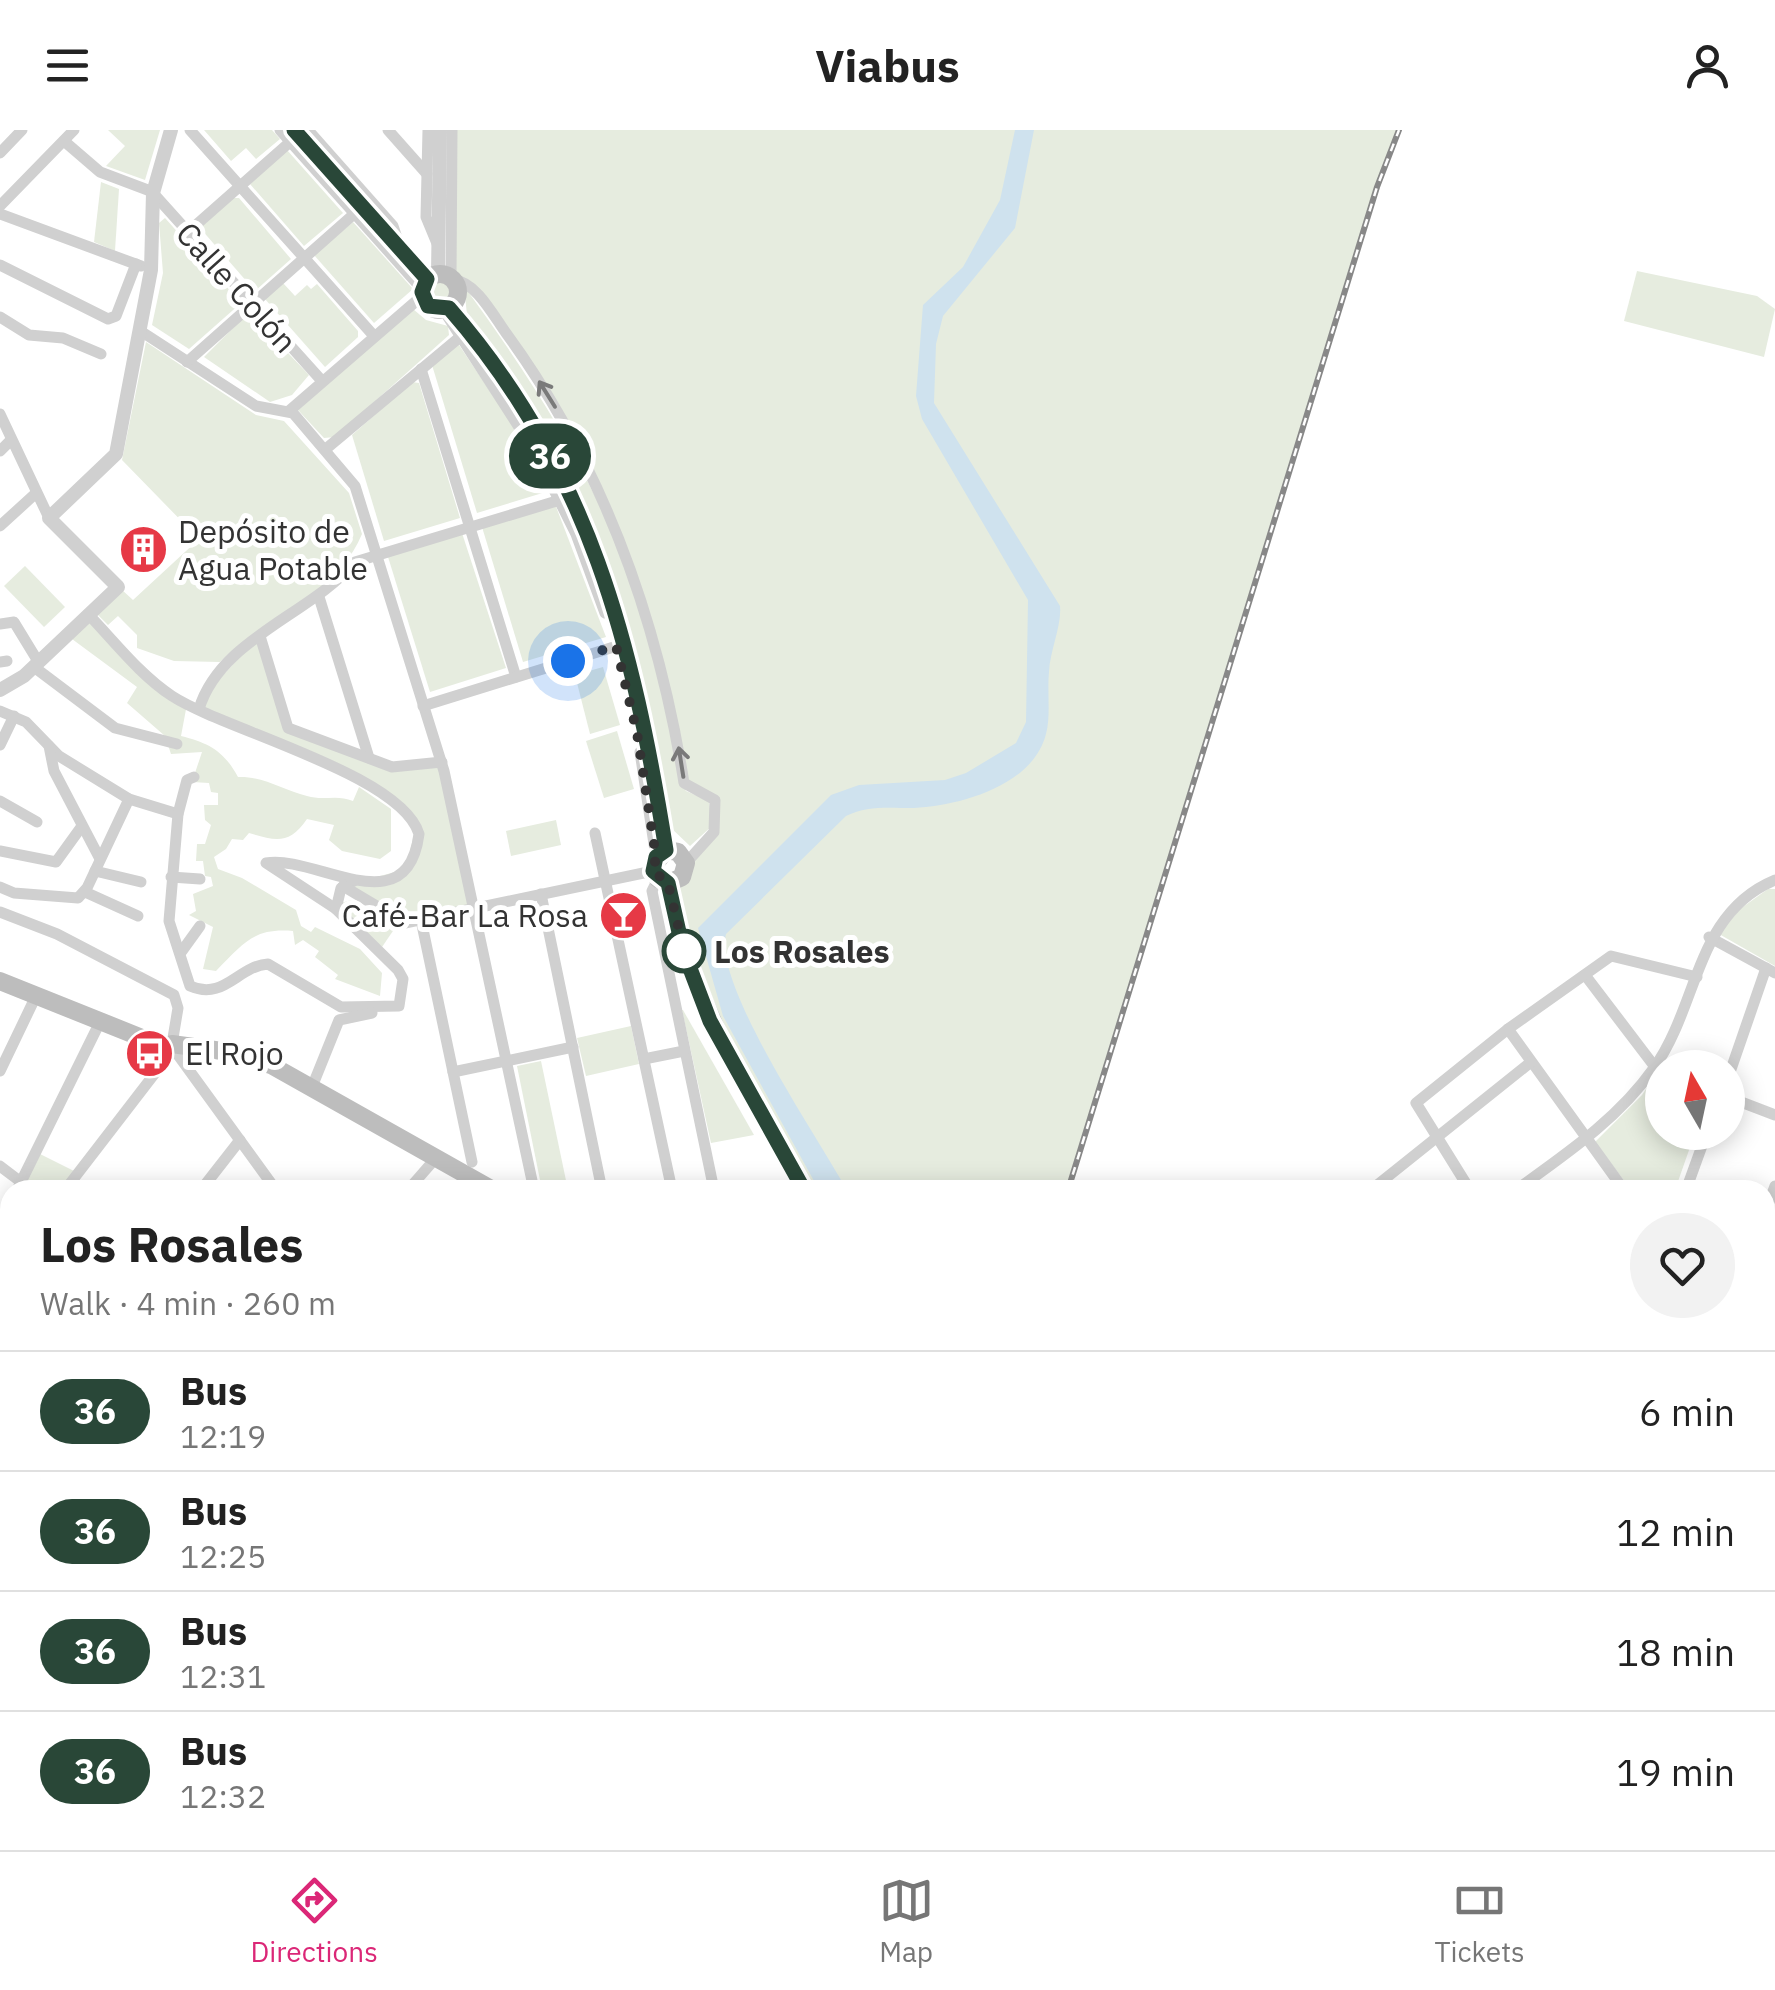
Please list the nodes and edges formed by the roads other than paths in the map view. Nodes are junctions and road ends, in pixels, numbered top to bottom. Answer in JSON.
{"nodes":[{"id":1,"x":22,"y":130,"type":"edge"},
{"id":2,"x":171,"y":130,"type":"edge"},
{"id":3,"x":190,"y":130,"type":"edge"},
{"id":4,"x":280,"y":130,"type":"edge"},
{"id":5,"x":308,"y":130,"type":"edge"},
{"id":6,"x":388,"y":130,"type":"edge"},
{"id":7,"x":428,"y":130,"type":"edge"},
{"id":8,"x":440,"y":130,"type":"edge"},
{"id":9,"x":452,"y":130,"type":"edge"},
{"id":10,"x":68,"y":134,"type":"edge"},
{"id":11,"x":292,"y":136,"type":"edge"},
{"id":12,"x":0,"y":152,"type":"edge"},
{"id":13,"x":428,"y":174,"type":"junction"},
{"id":14,"x":240,"y":185,"type":"junction"},
{"id":15,"x":153,"y":192,"type":"junction"},
{"id":16,"x":0,"y":206,"type":"edge"},
{"id":17,"x":0,"y":214,"type":"edge"},
{"id":18,"x":354,"y":214,"type":"junction"},
{"id":19,"x":188,"y":232,"type":"junction"},
{"id":20,"x":438,"y":246,"type":"junction"},
{"id":21,"x":400,"y":250,"type":"junction"},
{"id":22,"x":304,"y":258,"type":"junction"},
{"id":23,"x":0,"y":265,"type":"edge"},
{"id":24,"x":143,"y":267,"type":"junction"},
{"id":25,"x":435,"y":283,"type":"junction"},
{"id":26,"x":252,"y":304,"type":"junction"},
{"id":27,"x":446,"y":308,"type":"junction"},
{"id":28,"x":0,"y":317,"type":"edge"},
{"id":29,"x":140,"y":330,"type":"junction"},
{"id":30,"x":374,"y":336,"type":"junction"},
{"id":31,"x":460,"y":337,"type":"junction"},
{"id":32,"x":101,"y":354,"type":"dead end"},
{"id":33,"x":187,"y":362,"type":"junction"},
{"id":34,"x":420,"y":369,"type":"junction"},
{"id":35,"x":322,"y":381,"type":"junction"},
{"id":36,"x":288,"y":411,"type":"junction"},
{"id":37,"x":0,"y":414,"type":"edge"},
{"id":38,"x":12,"y":440,"type":"junction"},
{"id":39,"x":327,"y":448,"type":"junction"},
{"id":40,"x":0,"y":451,"type":"edge"},
{"id":41,"x":35,"y":494,"type":"junction"},
{"id":42,"x":560,"y":500,"type":"junction"},
{"id":43,"x":49,"y":518,"type":"junction"},
{"id":44,"x":0,"y":526,"type":"edge"},
{"id":45,"x":470,"y":526,"type":"junction"},
{"id":46,"x":376,"y":554,"type":"junction"},
{"id":47,"x":319,"y":597,"type":"junction"},
{"id":48,"x":88,"y":614,"type":"junction"},
{"id":49,"x":0,"y":624,"type":"edge"},
{"id":50,"x":260,"y":636,"type":"junction"},
{"id":51,"x":616,"y":646,"type":"junction"},
{"id":52,"x":36,"y":665,"type":"junction"},
{"id":53,"x":516,"y":677,"type":"junction"},
{"id":54,"x":0,"y":690,"type":"edge"},
{"id":55,"x":423,"y":706,"type":"junction"},
{"id":56,"x":199,"y":709,"type":"junction"},
{"id":57,"x":0,"y":711,"type":"edge"},
{"id":58,"x":14,"y":716,"type":"junction"},
{"id":59,"x":48,"y":742,"type":"junction"},
{"id":60,"x":0,"y":744,"type":"edge"},
{"id":61,"x":177,"y":744,"type":"dead end"},
{"id":62,"x":369,"y":758,"type":"junction"},
{"id":63,"x":442,"y":762,"type":"junction"},
{"id":64,"x":194,"y":777,"type":"dead end"},
{"id":65,"x":129,"y":800,"type":"junction"},
{"id":66,"x":0,"y":801,"type":"edge"},
{"id":67,"x":178,"y":814,"type":"junction"},
{"id":68,"x":37,"y":822,"type":"dead end"},
{"id":69,"x":82,"y":826,"type":"junction"},
{"id":70,"x":595,"y":833,"type":"dead end"},
{"id":71,"x":0,"y":850,"type":"edge"},
{"id":72,"x":686,"y":863,"type":"junction"},
{"id":73,"x":98,"y":865,"type":"junction"},
{"id":74,"x":660,"y":868,"type":"junction"},
{"id":75,"x":171,"y":877,"type":"junction"},
{"id":76,"x":200,"y":879,"type":"dead end"},
{"id":77,"x":605,"y":881,"type":"junction"},
{"id":78,"x":141,"y":882,"type":"dead end"},
{"id":79,"x":1773,"y":882,"type":"edge"},
{"id":80,"x":349,"y":883,"type":"junction"},
{"id":81,"x":1,"y":891,"type":"edge"},
{"id":82,"x":85,"y":892,"type":"junction"},
{"id":83,"x":542,"y":894,"type":"junction"},
{"id":84,"x":336,"y":908,"type":"junction"},
{"id":85,"x":475,"y":908,"type":"junction"},
{"id":86,"x":0,"y":912,"type":"edge"},
{"id":87,"x":138,"y":916,"type":"dead end"},
{"id":88,"x":421,"y":920,"type":"junction"},
{"id":89,"x":200,"y":926,"type":"dead end"},
{"id":90,"x":1709,"y":937,"type":"junction"},
{"id":91,"x":182,"y":951,"type":"junction"},
{"id":92,"x":1770,"y":971,"type":"edge"},
{"id":93,"x":1585,"y":975,"type":"junction"},
{"id":94,"x":1697,"y":977,"type":"junction"},
{"id":95,"x":0,"y":980,"type":"edge"},
{"id":96,"x":698,"y":992,"type":"junction"},
{"id":97,"x":36,"y":996,"type":"junction"},
{"id":98,"x":673,"y":997,"type":"junction"},
{"id":99,"x":388,"y":1010,"type":"junction"},
{"id":100,"x":98,"y":1024,"type":"junction"},
{"id":101,"x":1508,"y":1029,"type":"junction"},
{"id":102,"x":573,"y":1047,"type":"junction"},
{"id":103,"x":173,"y":1050,"type":"junction"},
{"id":104,"x":1645,"y":1050,"type":"edge"},
{"id":105,"x":1667,"y":1050,"type":"edge"},
{"id":106,"x":1739,"y":1050,"type":"edge"},
{"id":107,"x":684,"y":1051,"type":"junction"},
{"id":108,"x":644,"y":1059,"type":"junction"},
{"id":109,"x":507,"y":1060,"type":"junction"},
{"id":110,"x":1531,"y":1062,"type":"junction"},
{"id":111,"x":0,"y":1071,"type":"edge"},
{"id":112,"x":454,"y":1072,"type":"junction"},
{"id":113,"x":1645,"y":1082,"type":"edge"},
{"id":114,"x":312,"y":1087,"type":"junction"},
{"id":115,"x":1745,"y":1103,"type":"edge"},
{"id":116,"x":1775,"y":1115,"type":"edge"},
{"id":117,"x":1436,"y":1136,"type":"junction"},
{"id":118,"x":1586,"y":1139,"type":"junction"},
{"id":119,"x":240,"y":1140,"type":"junction"},
{"id":120,"x":1701,"y":1150,"type":"edge"},
{"id":121,"x":434,"y":1158,"type":"junction"},
{"id":122,"x":472,"y":1162,"type":"dead end"},
{"id":123,"x":23,"y":1180,"type":"edge"},
{"id":124,"x":73,"y":1180,"type":"edge"},
{"id":125,"x":210,"y":1180,"type":"edge"},
{"id":126,"x":269,"y":1180,"type":"edge"},
{"id":127,"x":416,"y":1180,"type":"edge"},
{"id":128,"x":474,"y":1180,"type":"edge"},
{"id":129,"x":532,"y":1180,"type":"edge"},
{"id":130,"x":600,"y":1180,"type":"edge"},
{"id":131,"x":670,"y":1180,"type":"edge"},
{"id":132,"x":712,"y":1180,"type":"edge"},
{"id":133,"x":798,"y":1180,"type":"edge"},
{"id":134,"x":1383,"y":1180,"type":"edge"},
{"id":135,"x":1464,"y":1180,"type":"edge"},
{"id":136,"x":1530,"y":1180,"type":"edge"},
{"id":137,"x":1617,"y":1180,"type":"edge"},
{"id":138,"x":1690,"y":1180,"type":"edge"}],
"edges":[{"from":1,"to":12,"type":"street"},
{"from":2,"to":15,"type":"street"},
{"from":3,"to":14,"type":"street"},
{"from":4,"to":11,"type":"street"},
{"from":5,"to":21,"type":"street"},
{"from":6,"to":13,"type":"street"},
{"from":7,"to":13,"type":"street"},
{"from":8,"to":20,"type":"street"},
{"from":9,"to":25,"type":"street"},
{"from":10,"to":15,"type":"street","name":"Calle Colón"},
{"from":10,"to":16,"type":"street"},
{"from":11,"to":14,"type":"street"},
{"from":11,"to":18,"type":"street"},
{"from":11,"to":21,"type":"main road"},
{"from":13,"to":20,"type":"street"},
{"from":14,"to":19,"type":"street"},
{"from":14,"to":22,"type":"street"},
{"from":15,"to":19,"type":"street","name":"Calle Colón"},
{"from":15,"to":24,"type":"street"},
{"from":17,"to":24,"type":"street"},
{"from":18,"to":22,"type":"street"},
{"from":18,"to":25,"type":"street"},
{"from":19,"to":26,"type":"street","name":"Calle Colón"},
{"from":20,"to":25,"type":"street"},
{"from":21,"to":25,"type":"main road"},
{"from":22,"to":26,"type":"street"},
{"from":22,"to":30,"type":"street"},
{"from":23,"to":24,"type":"street"},
{"from":24,"to":29,"type":"street"},
{"from":25,"to":27,"type":"main road"},
{"from":25,"to":27,"type":"main road"},
{"from":25,"to":30,"type":"street"},
{"from":72,"to":25,"type":"street","one_way":true},
{"from":26,"to":33,"type":"street"},
{"from":26,"to":35,"type":"street","name":"Calle Colón"},
{"from":27,"to":31,"type":"street"},
{"from":27,"to":74,"type":"main road"},
{"from":28,"to":32,"type":"street"},
{"from":29,"to":33,"type":"street"},
{"from":29,"to":43,"type":"street"},
{"from":30,"to":35,"type":"street"},
{"from":31,"to":34,"type":"street"},
{"from":31,"to":42,"type":"street"},
{"from":33,"to":36,"type":"street"},
{"from":34,"to":39,"type":"street"},
{"from":34,"to":45,"type":"street"},
{"from":35,"to":36,"type":"street"},
{"from":36,"to":39,"type":"street"},
{"from":37,"to":38,"type":"street"},
{"from":38,"to":40,"type":"street"},
{"from":38,"to":41,"type":"street"},
{"from":39,"to":46,"type":"street"},
{"from":41,"to":43,"type":"street"},
{"from":41,"to":44,"type":"street"},
{"from":42,"to":45,"type":"street"},
{"from":42,"to":51,"type":"street"},
{"from":43,"to":48,"type":"street"},
{"from":45,"to":46,"type":"street"},
{"from":45,"to":53,"type":"street"},
{"from":46,"to":47,"type":"street"},
{"from":46,"to":55,"type":"street"},
{"from":47,"to":50,"type":"street"},
{"from":47,"to":62,"type":"street"},
{"from":48,"to":52,"type":"street"},
{"from":48,"to":56,"type":"street"},
{"from":49,"to":52,"type":"street"},
{"from":50,"to":56,"type":"street"},
{"from":50,"to":62,"type":"street"},
{"from":51,"to":53,"type":"street"},
{"from":51,"to":74,"type":"street"},
{"from":52,"to":54,"type":"street"},
{"from":52,"to":61,"type":"street"},
{"from":53,"to":55,"type":"street"},
{"from":55,"to":63,"type":"street"},
{"from":56,"to":80,"type":"street"},
{"from":57,"to":58,"type":"street"},
{"from":58,"to":59,"type":"street"},
{"from":58,"to":60,"type":"street"},
{"from":59,"to":65,"type":"street"},
{"from":59,"to":69,"type":"street"},
{"from":62,"to":63,"type":"street"},
{"from":63,"to":85,"type":"street"},
{"from":64,"to":67,"type":"street"},
{"from":65,"to":67,"type":"street"},
{"from":65,"to":73,"type":"street"},
{"from":66,"to":68,"type":"street"},
{"from":67,"to":75,"type":"street"},
{"from":69,"to":71,"type":"street"},
{"from":69,"to":73,"type":"street"},
{"from":70,"to":77,"type":"street"},
{"from":72,"to":74,"type":"main road"},
{"from":72,"to":74,"type":"main road"},
{"from":73,"to":78,"type":"street"},
{"from":73,"to":82,"type":"street"},
{"from":74,"to":77,"type":"street"},
{"from":74,"to":96,"type":"main road"},
{"from":74,"to":98,"type":"street"},
{"from":75,"to":76,"type":"street"},
{"from":75,"to":91,"type":"street"},
{"from":77,"to":83,"type":"street"},
{"from":77,"to":108,"type":"street"},
{"from":79,"to":90,"type":"street"},
{"from":80,"to":84,"type":"street"},
{"from":80,"to":84,"type":"street"},
{"from":80,"to":88,"type":"street"},
{"from":81,"to":82,"type":"street"},
{"from":82,"to":87,"type":"street"},
{"from":83,"to":85,"type":"street"},
{"from":83,"to":102,"type":"street"},
{"from":84,"to":99,"type":"street"},
{"from":85,"to":88,"type":"street"},
{"from":85,"to":109,"type":"street"},
{"from":86,"to":103,"type":"street"},
{"from":88,"to":112,"type":"street"},
{"from":89,"to":91,"type":"street"},
{"from":90,"to":92,"type":"street"},
{"from":90,"to":94,"type":"street"},
{"from":91,"to":99,"type":"street"},
{"from":92,"to":106,"type":"street"},
{"from":93,"to":94,"type":"street"},
{"from":93,"to":101,"type":"street"},
{"from":93,"to":104,"type":"street"},
{"from":94,"to":105,"type":"street"},
{"from":95,"to":97,"type":"main road"},
{"from":96,"to":98,"type":"street"},
{"from":96,"to":133,"type":"main road"},
{"from":97,"to":100,"type":"main road"},
{"from":97,"to":111,"type":"street"},
{"from":98,"to":107,"type":"street"},
{"from":99,"to":114,"type":"street"},
{"from":100,"to":103,"type":"main road"},
{"from":100,"to":123,"type":"street"},
{"from":101,"to":110,"type":"street"},
{"from":101,"to":117,"type":"street"},
{"from":102,"to":109,"type":"street"},
{"from":102,"to":130,"type":"street"},
{"from":103,"to":114,"type":"main road"},
{"from":103,"to":119,"type":"street"},
{"from":103,"to":124,"type":"street"},
{"from":107,"to":108,"type":"street"},
{"from":107,"to":132,"type":"street"},
{"from":108,"to":131,"type":"street"},
{"from":109,"to":112,"type":"street"},
{"from":109,"to":129,"type":"street"},
{"from":110,"to":117,"type":"street"},
{"from":110,"to":118,"type":"street"},
{"from":112,"to":122,"type":"street"},
{"from":113,"to":118,"type":"street"},
{"from":114,"to":121,"type":"main road"},
{"from":115,"to":116,"type":"street"},
{"from":117,"to":134,"type":"street"},
{"from":117,"to":135,"type":"street"},
{"from":118,"to":136,"type":"street"},
{"from":118,"to":137,"type":"street"},
{"from":119,"to":125,"type":"street"},
{"from":119,"to":126,"type":"street"},
{"from":120,"to":138,"type":"street"},
{"from":121,"to":127,"type":"street"},
{"from":121,"to":128,"type":"main road"}]}
